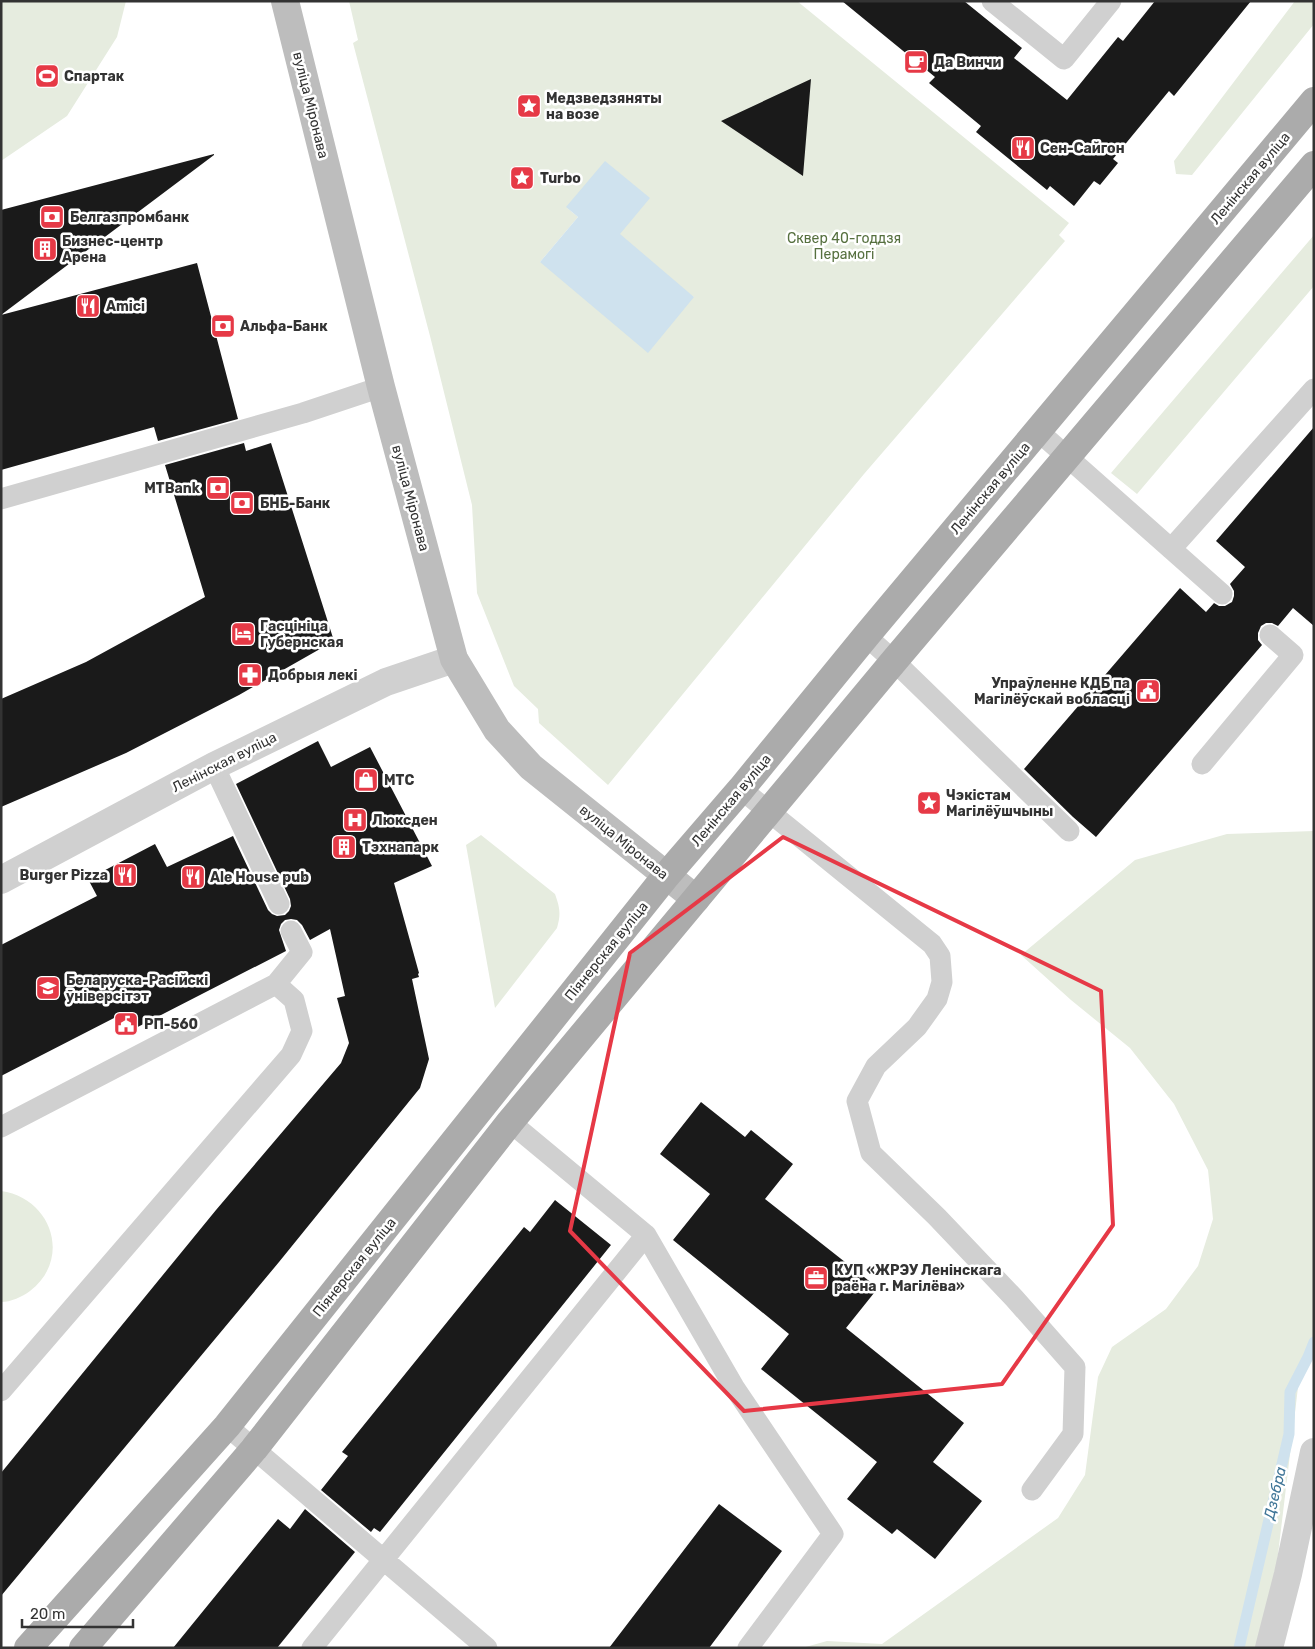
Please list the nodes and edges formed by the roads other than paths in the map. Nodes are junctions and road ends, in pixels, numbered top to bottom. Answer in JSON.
{"nodes":[{"id":1,"x":285,"y":1,"type":"edge"},
{"id":2,"x":992,"y":1,"type":"edge"},
{"id":3,"x":1111,"y":1,"type":"edge"},
{"id":4,"x":1314,"y":101,"type":"edge"},
{"id":5,"x":1314,"y":165,"type":"edge"},
{"id":6,"x":381,"y":387,"type":"junction"},
{"id":7,"x":1314,"y":389,"type":"edge"},
{"id":8,"x":1038,"y":431,"type":"junction"},
{"id":9,"x":1067,"y":456,"type":"junction"},
{"id":10,"x":1,"y":499,"type":"edge"},
{"id":11,"x":1171,"y":549,"type":"junction"},
{"id":12,"x":1222,"y":594,"type":"dead end"},
{"id":13,"x":1270,"y":635,"type":"dead end"},
{"id":14,"x":866,"y":636,"type":"junction"},
{"id":15,"x":454,"y":659,"type":"junction"},
{"id":16,"x":894,"y":660,"type":"junction"},
{"id":17,"x":1202,"y":764,"type":"dead end"},
{"id":18,"x":214,"y":766,"type":"junction"},
{"id":19,"x":741,"y":789,"type":"junction"},
{"id":20,"x":769,"y":811,"type":"junction"},
{"id":21,"x":1069,"y":831,"type":"dead end"},
{"id":22,"x":666,"y":876,"type":"junction"},
{"id":23,"x":1,"y":880,"type":"edge"},
{"id":24,"x":696,"y":899,"type":"junction"},
{"id":25,"x":279,"y":904,"type":"dead end"},
{"id":26,"x":291,"y":931,"type":"dead end"},
{"id":27,"x":276,"y":984,"type":"junction"},
{"id":28,"x":510,"y":1122,"type":"junction"},
{"id":29,"x":1,"y":1127,"type":"edge"},
{"id":30,"x":646,"y":1235,"type":"junction"},
{"id":31,"x":1,"y":1391,"type":"edge"},
{"id":32,"x":227,"y":1426,"type":"junction"},
{"id":33,"x":254,"y":1449,"type":"junction"},
{"id":34,"x":1314,"y":1452,"type":"edge"},
{"id":35,"x":1032,"y":1490,"type":"dead end"},
{"id":36,"x":383,"y":1560,"type":"junction"},
{"id":37,"x":28,"y":1648,"type":"edge"},
{"id":38,"x":83,"y":1648,"type":"edge"},
{"id":39,"x":312,"y":1648,"type":"edge"},
{"id":40,"x":487,"y":1648,"type":"edge"},
{"id":41,"x":748,"y":1648,"type":"edge"},
{"id":42,"x":1269,"y":1648,"type":"edge"}],
"edges":[{"from":1,"to":6,"type":"street","name":"вуліца Міронава"},
{"from":2,"to":3,"type":"lane"},
{"from":4,"to":8,"type":"main road","name":"Ленінская вуліца"},
{"from":5,"to":9,"type":"main road"},
{"from":6,"to":10,"type":"lane"},
{"from":6,"to":15,"type":"street","name":"вуліца Міронава"},
{"from":7,"to":11,"type":"lane"},
{"from":8,"to":9,"type":"lane"},
{"from":8,"to":14,"type":"main road","name":"Ленінская вуліца"},
{"from":9,"to":11,"type":"lane"},
{"from":9,"to":16,"type":"main road"},
{"from":11,"to":12,"type":"lane"},
{"from":13,"to":17,"type":"lane"},
{"from":14,"to":16,"type":"lane"},
{"from":14,"to":19,"type":"main road","name":"Ленінская вуліца"},
{"from":15,"to":18,"type":"street","name":"Ленінская вуліца"},
{"from":15,"to":22,"type":"street","name":"вуліца Міронава"},
{"from":16,"to":20,"type":"main road"},
{"from":16,"to":21,"type":"lane"},
{"from":18,"to":23,"type":"street","name":"Ленінская вуліца"},
{"from":18,"to":25,"type":"lane"},
{"from":19,"to":20,"type":"lane"},
{"from":19,"to":22,"type":"main road","name":"Ленінская вуліца"},
{"from":20,"to":24,"type":"main road"},
{"from":20,"to":35,"type":"lane"},
{"from":22,"to":24,"type":"street","name":"вуліца Міронава"},
{"from":22,"to":32,"type":"main road","name":"Піянерская вуліца"},
{"from":24,"to":28,"type":"main road"},
{"from":26,"to":27,"type":"lane"},
{"from":27,"to":29,"type":"lane"},
{"from":27,"to":31,"type":"lane"},
{"from":28,"to":30,"type":"lane"},
{"from":28,"to":33,"type":"main road"},
{"from":30,"to":36,"type":"lane"},
{"from":30,"to":41,"type":"lane"},
{"from":32,"to":33,"type":"lane"},
{"from":32,"to":37,"type":"main road","name":"Піянерская вуліца"},
{"from":33,"to":36,"type":"lane"},
{"from":33,"to":38,"type":"main road"},
{"from":34,"to":42,"type":"street"},
{"from":36,"to":39,"type":"lane"},
{"from":36,"to":40,"type":"lane"}]}
